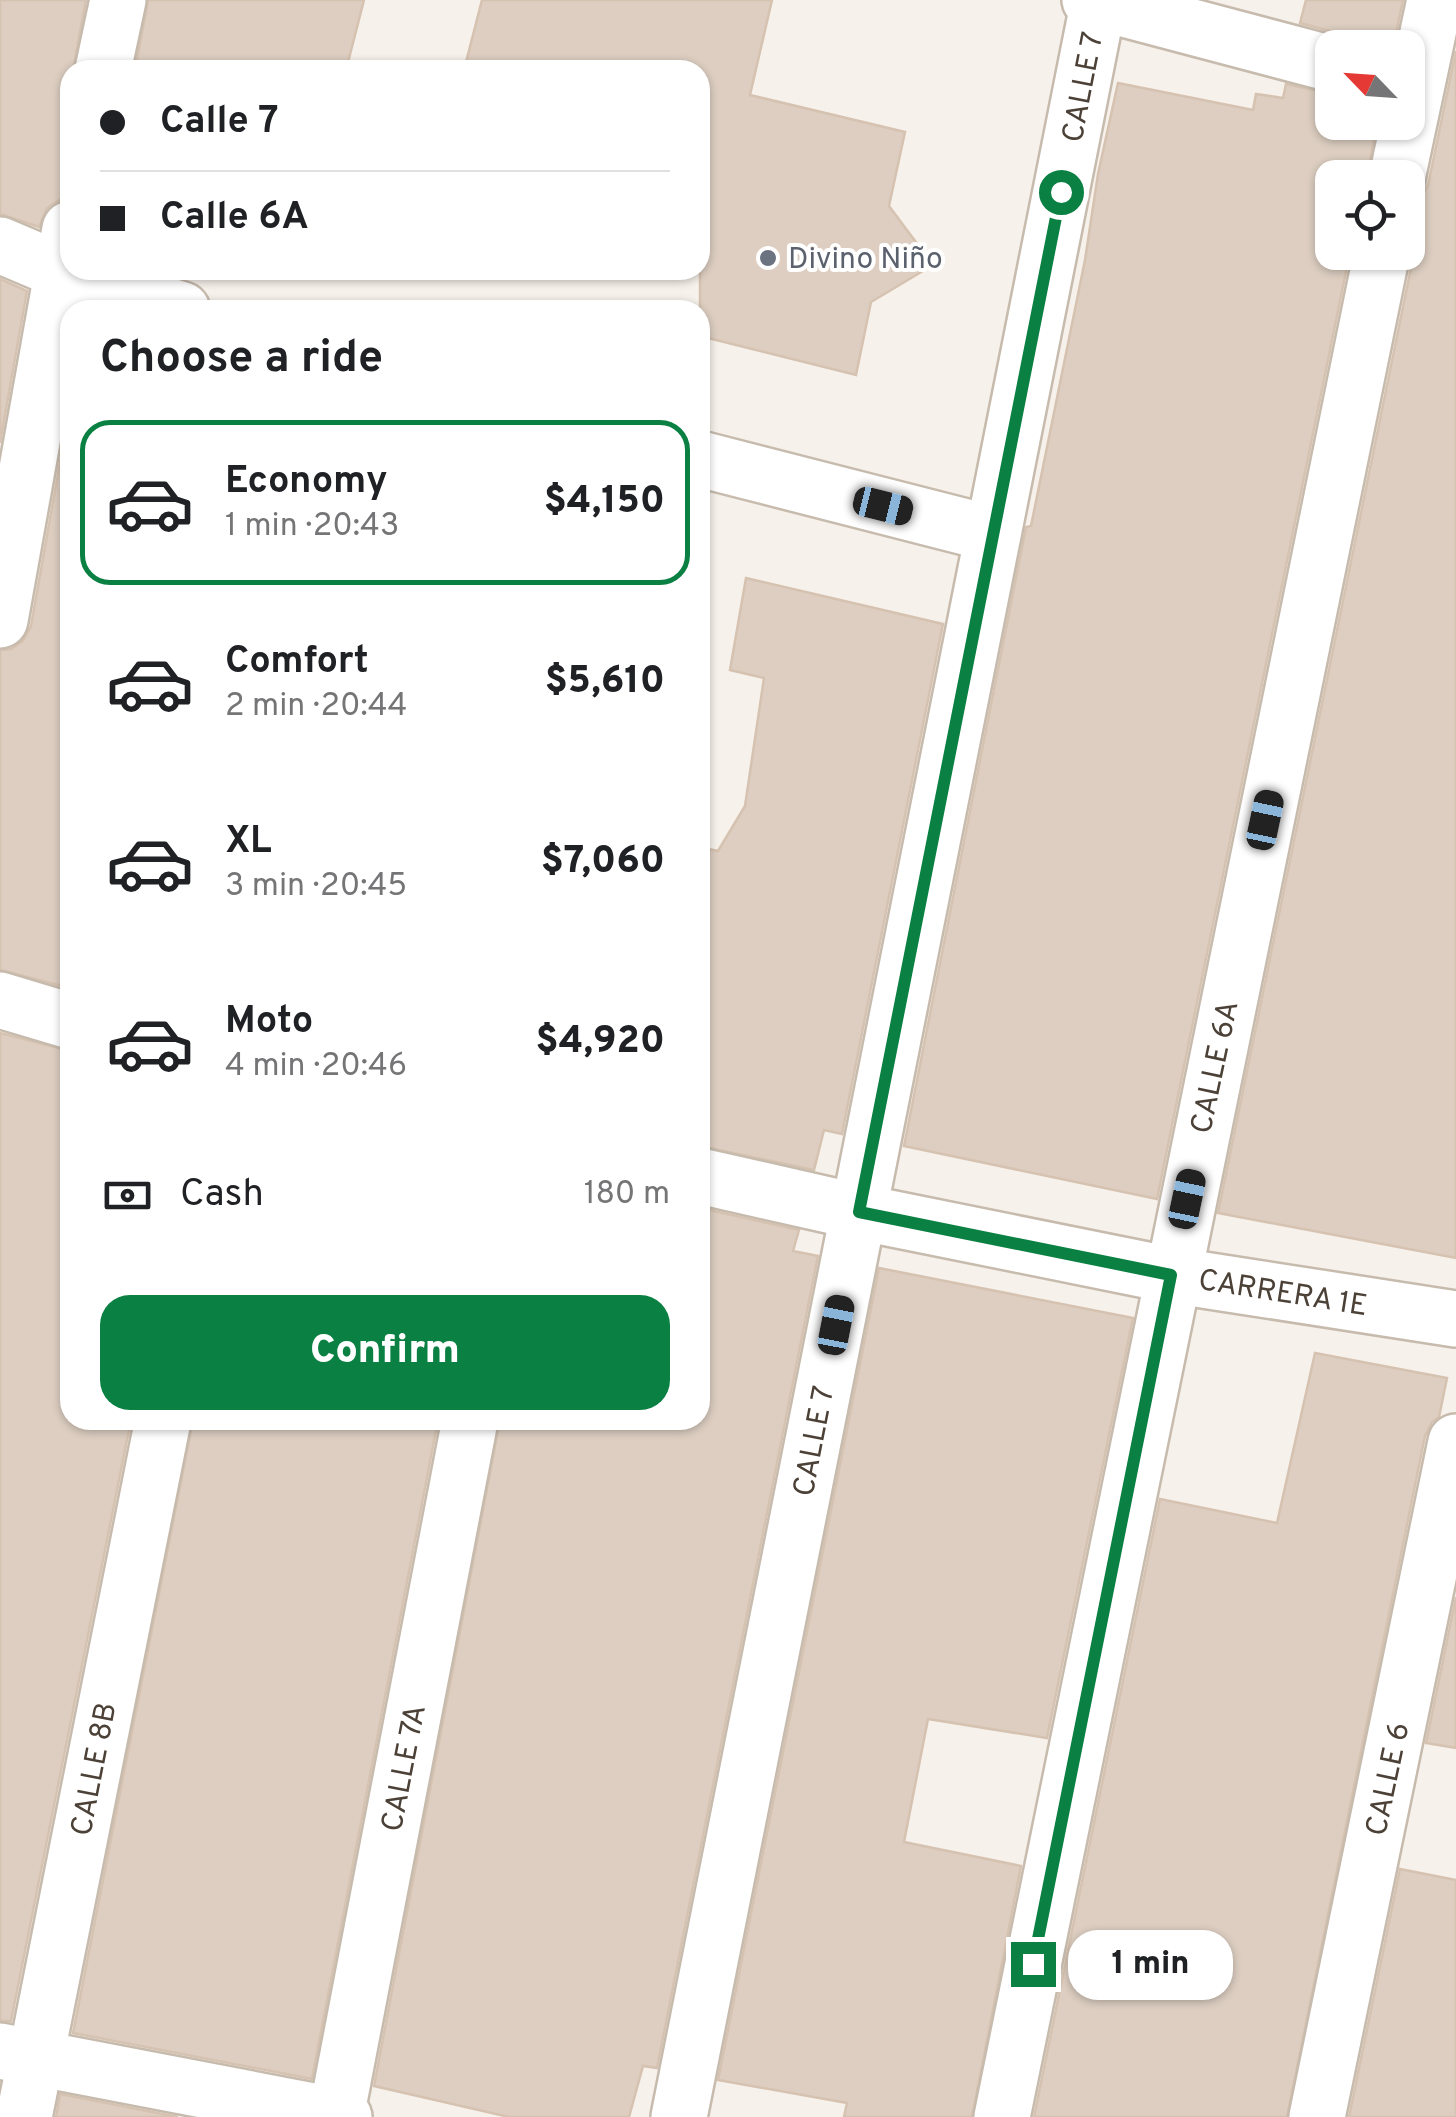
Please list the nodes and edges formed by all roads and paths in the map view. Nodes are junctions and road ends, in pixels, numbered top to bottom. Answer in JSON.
{"nodes":[{"id":1,"x":118,"y":0,"type":"edge"},
{"id":2,"x":1435,"y":0,"type":"edge"},
{"id":3,"x":1096,"y":1,"type":"edge"},
{"id":4,"x":1315,"y":59,"type":"edge"},
{"id":5,"x":105,"y":60,"type":"edge"},
{"id":6,"x":1427,"y":88,"type":"edge"},
{"id":7,"x":1403,"y":160,"type":"edge"},
{"id":8,"x":0,"y":245,"type":"edge"},
{"id":9,"x":60,"y":250,"type":"edge"},
{"id":10,"x":1378,"y":270,"type":"edge"},
{"id":11,"x":61,"y":280,"type":"edge"},
{"id":12,"x":124,"y":280,"type":"edge"},
{"id":13,"x":163,"y":300,"type":"edge"},
{"id":14,"x":710,"y":462,"type":"edge"},
{"id":15,"x":993,"y":534,"type":"junction"},
{"id":16,"x":0,"y":620,"type":"edge"},
{"id":17,"x":0,"y":1000,"type":"edge"},
{"id":18,"x":60,"y":1018,"type":"edge"},
{"id":19,"x":710,"y":1178,"type":"edge"},
{"id":20,"x":859,"y":1212,"type":"junction"},
{"id":21,"x":1171,"y":1275,"type":"junction"},
{"id":22,"x":1456,"y":1320,"type":"edge"},
{"id":23,"x":161,"y":1430,"type":"edge"},
{"id":24,"x":468,"y":1430,"type":"edge"},
{"id":25,"x":1456,"y":1442,"type":"edge"},
{"id":26,"x":18,"y":2055,"type":"edge"},
{"id":27,"x":339,"y":2116,"type":"edge"},
{"id":28,"x":24,"y":2117,"type":"edge"},
{"id":29,"x":679,"y":2117,"type":"edge"},
{"id":30,"x":1002,"y":2117,"type":"edge"},
{"id":31,"x":1318,"y":2117,"type":"edge"}],
"edges":[{"from":1,"to":5,"type":"street"},
{"from":2,"to":6,"type":"street"},
{"from":3,"to":4,"type":"street"},
{"from":3,"to":15,"type":"street","name":"CALLE 7"},
{"from":6,"to":7,"type":"street"},
{"from":8,"to":9,"type":"street"},
{"from":10,"to":21,"type":"street","name":"CALLE 6A"},
{"from":11,"to":16,"type":"street"},
{"from":12,"to":13,"type":"street"},
{"from":14,"to":15,"type":"street"},
{"from":15,"to":20,"type":"street","name":"CALLE 7"},
{"from":17,"to":18,"type":"street"},
{"from":19,"to":20,"type":"street","name":"CARRERA 1E"},
{"from":20,"to":21,"type":"street","name":"CARRERA 1E"},
{"from":20,"to":29,"type":"street","name":"CALLE 7"},
{"from":21,"to":22,"type":"street","name":"CARRERA 1E"},
{"from":21,"to":30,"type":"street","name":"CALLE 6A"},
{"from":23,"to":26,"type":"street","name":"CALLE 8B"},
{"from":24,"to":27,"type":"street","name":"CALLE 7A"},
{"from":25,"to":31,"type":"street","name":"CALLE 6"},
{"from":26,"to":27,"type":"street"},
{"from":26,"to":28,"type":"street","name":"CALLE 8B"}]}
